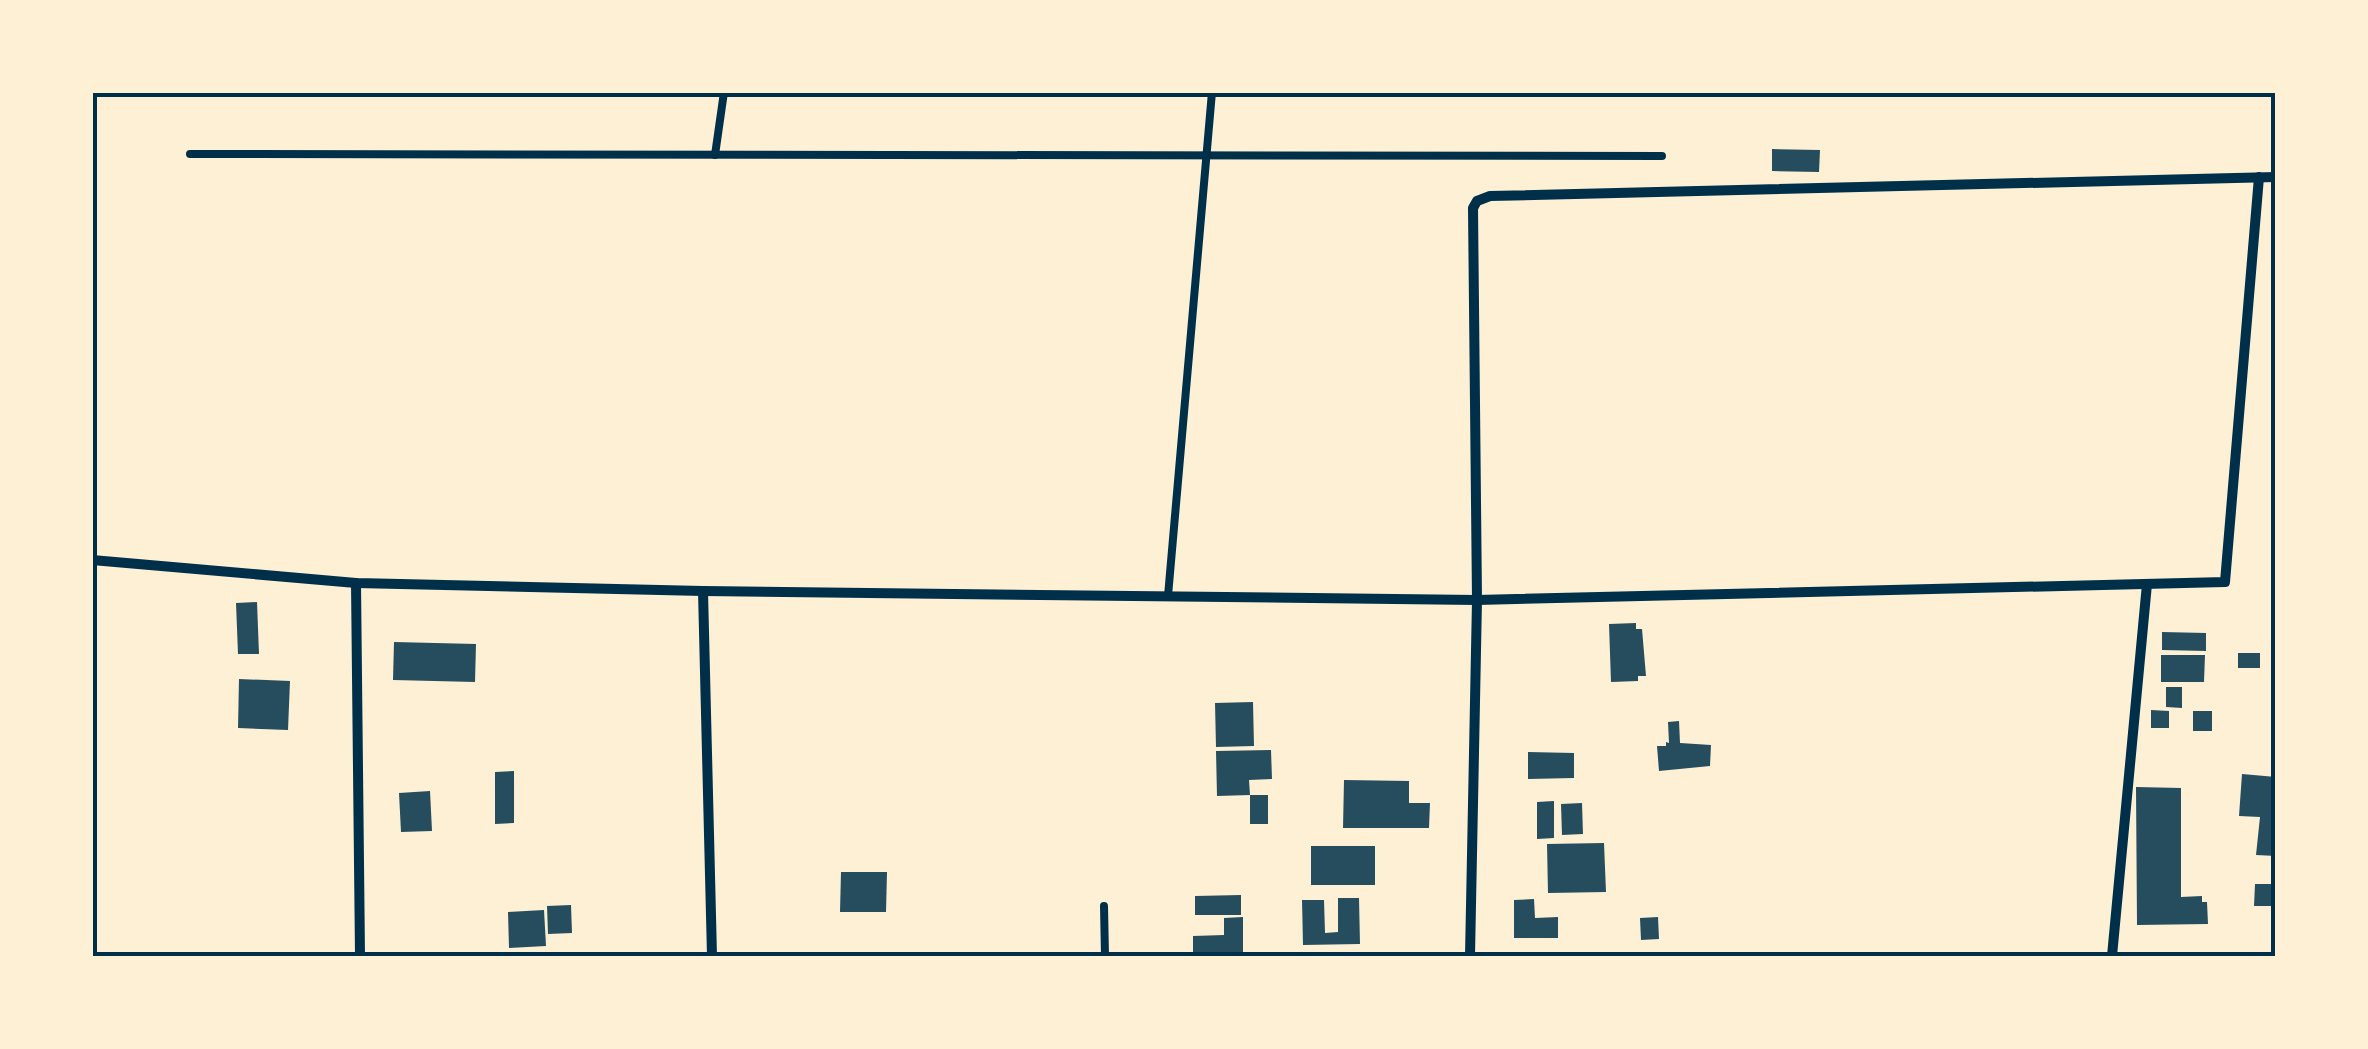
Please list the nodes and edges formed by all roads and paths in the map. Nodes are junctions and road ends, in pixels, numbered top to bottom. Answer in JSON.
{"nodes":[{"id":1,"x":724,"y":92,"type":"edge"},
{"id":2,"x":1212,"y":92,"type":"edge"},
{"id":3,"x":190,"y":154,"type":"dead end"},
{"id":4,"x":715,"y":155,"type":"junction"},
{"id":5,"x":1208,"y":156,"type":"junction"},
{"id":6,"x":1662,"y":156,"type":"dead end"},
{"id":7,"x":2259,"y":177,"type":"junction"},
{"id":8,"x":2276,"y":177,"type":"edge"},
{"id":9,"x":92,"y":560,"type":"edge"},
{"id":10,"x":356,"y":584,"type":"junction"},
{"id":11,"x":2147,"y":584,"type":"junction"},
{"id":12,"x":703,"y":591,"type":"junction"},
{"id":13,"x":1168,"y":596,"type":"junction"},
{"id":14,"x":1477,"y":600,"type":"junction"},
{"id":15,"x":1104,"y":906,"type":"dead end"},
{"id":16,"x":360,"y":956,"type":"edge"},
{"id":17,"x":712,"y":956,"type":"edge"},
{"id":18,"x":1104,"y":956,"type":"edge"},
{"id":19,"x":1470,"y":956,"type":"edge"},
{"id":20,"x":2112,"y":956,"type":"edge"}],
"edges":[{"from":1,"to":4,"type":"lane"},
{"from":2,"to":5,"type":"lane"},
{"from":3,"to":4,"type":"lane"},
{"from":4,"to":5,"type":"lane"},
{"from":5,"to":6,"type":"lane"},
{"from":5,"to":13,"type":"lane"},
{"from":7,"to":8,"type":"street"},
{"from":7,"to":11,"type":"street"},
{"from":7,"to":14,"type":"street"},
{"from":9,"to":10,"type":"street"},
{"from":10,"to":12,"type":"street"},
{"from":10,"to":16,"type":"street"},
{"from":11,"to":14,"type":"street"},
{"from":11,"to":20,"type":"street"},
{"from":12,"to":13,"type":"street"},
{"from":12,"to":17,"type":"street"},
{"from":13,"to":14,"type":"street"},
{"from":14,"to":19,"type":"street"},
{"from":15,"to":18,"type":"lane"}]}
